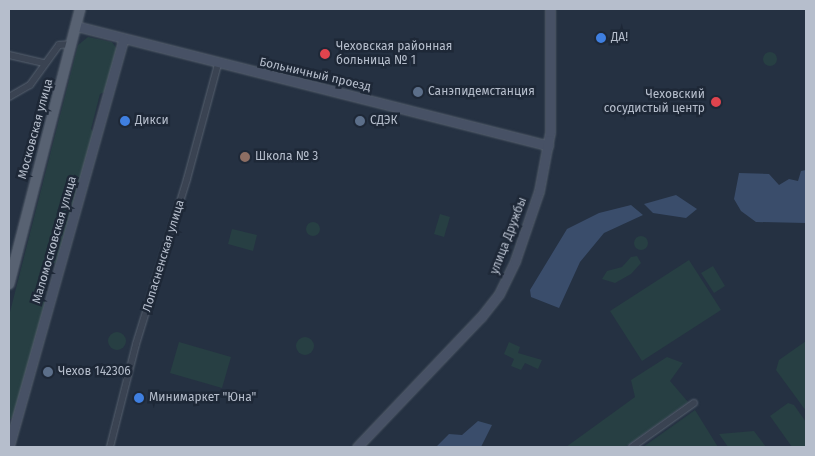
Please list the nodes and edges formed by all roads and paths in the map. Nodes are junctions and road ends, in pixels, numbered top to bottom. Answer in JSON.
{"nodes":[{"id":1,"x":80,"y":9,"type":"edge"},
{"id":2,"x":550,"y":9,"type":"edge"},
{"id":3,"x":76,"y":26,"type":"junction"},
{"id":4,"x":123,"y":40,"type":"junction"},
{"id":5,"x":72,"y":44,"type":"junction"},
{"id":6,"x":9,"y":55,"type":"edge"},
{"id":7,"x":44,"y":63,"type":"junction"},
{"id":8,"x":218,"y":64,"type":"junction"},
{"id":9,"x":9,"y":97,"type":"edge"},
{"id":10,"x":548,"y":145,"type":"junction"},
{"id":11,"x":9,"y":284,"type":"edge"},
{"id":12,"x":694,"y":403,"type":"dead end"},
{"id":13,"x":9,"y":446,"type":"edge"},
{"id":14,"x":110,"y":447,"type":"edge"},
{"id":15,"x":357,"y":447,"type":"edge"},
{"id":16,"x":632,"y":447,"type":"edge"}],
"edges":[{"from":1,"to":3,"type":"main road","name":"Московская улица"},
{"from":2,"to":10,"type":"street","name":"улица Дружбы"},
{"from":3,"to":4,"type":"street","name":"Больничный проезд"},
{"from":3,"to":5,"type":"main road","name":"Московская улица"},
{"from":4,"to":8,"type":"street","name":"Больничный проезд"},
{"from":4,"to":13,"type":"street","name":"Маломосковская улица"},
{"from":5,"to":7,"type":"street"},
{"from":5,"to":11,"type":"main road","name":"Московская улица"},
{"from":6,"to":7,"type":"street"},
{"from":7,"to":9,"type":"street"},
{"from":8,"to":10,"type":"street","name":"Больничный проезд"},
{"from":8,"to":14,"type":"street","name":"Лопасненская улица"},
{"from":10,"to":15,"type":"street","name":"улица Дружбы"},
{"from":12,"to":16,"type":"street"}]}
